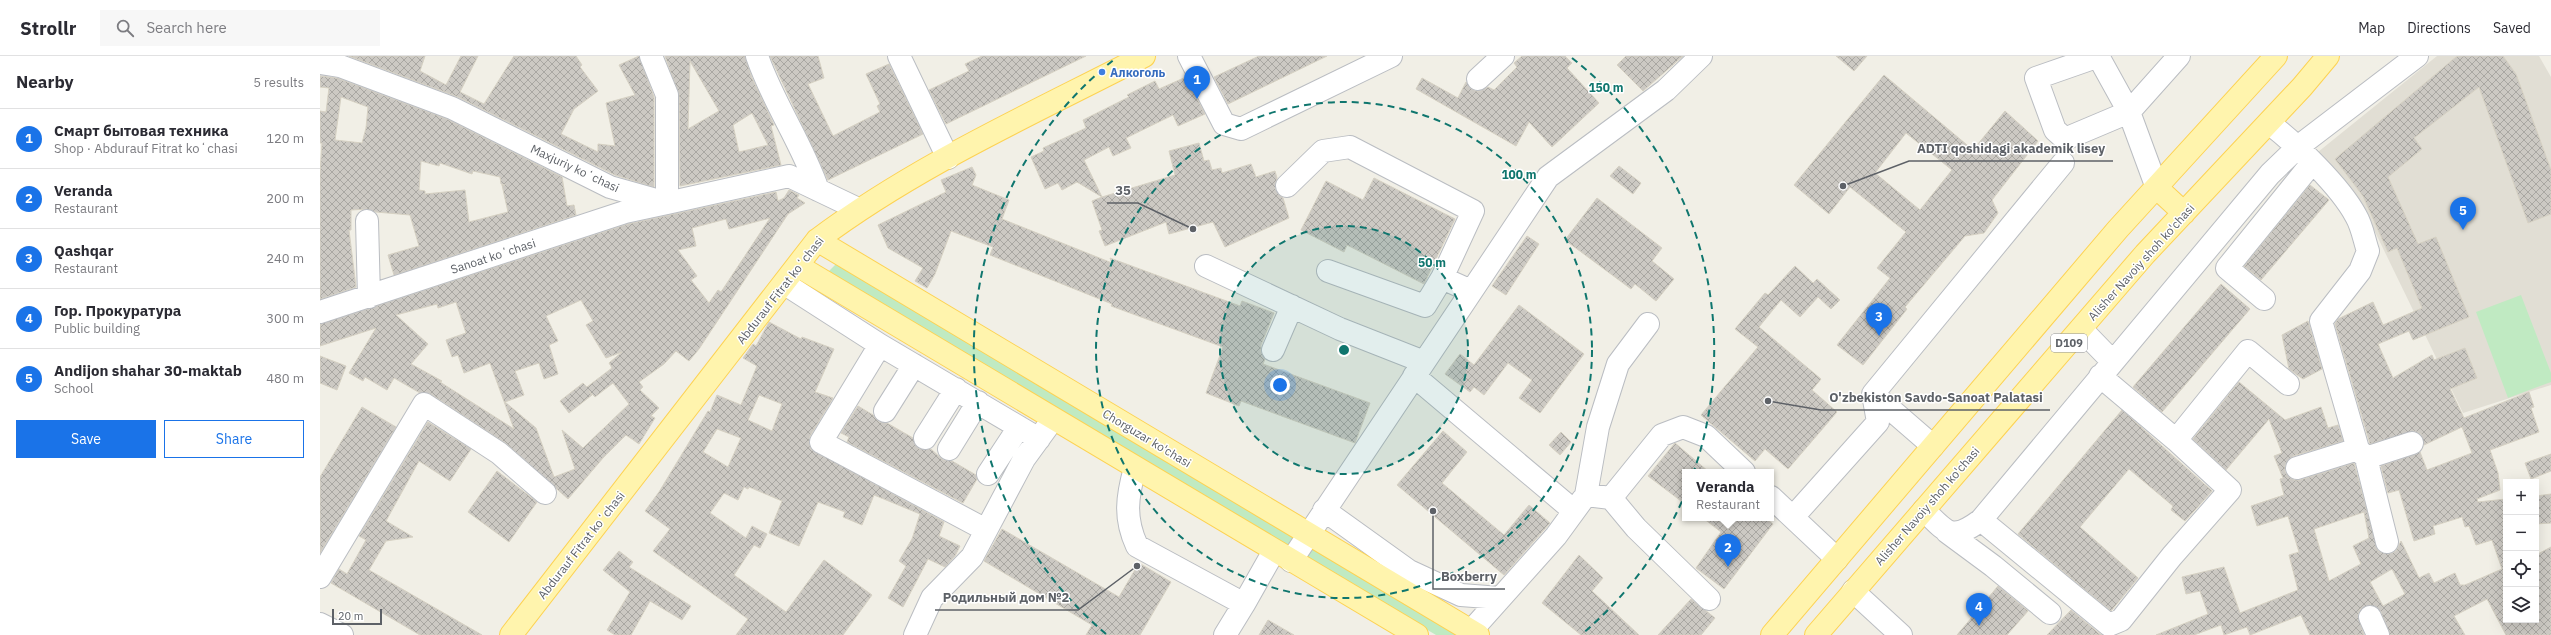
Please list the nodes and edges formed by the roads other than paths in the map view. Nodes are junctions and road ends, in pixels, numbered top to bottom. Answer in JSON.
{"nodes":[{"id":1,"x":651,"y":56,"type":"edge"},
{"id":2,"x":757,"y":56,"type":"edge"},
{"id":3,"x":899,"y":56,"type":"edge"},
{"id":4,"x":1144,"y":56,"type":"edge"},
{"id":5,"x":1188,"y":56,"type":"edge"},
{"id":6,"x":1391,"y":56,"type":"edge"},
{"id":7,"x":1503,"y":56,"type":"edge"},
{"id":8,"x":1701,"y":56,"type":"edge"},
{"id":9,"x":2098,"y":56,"type":"edge"},
{"id":10,"x":2179,"y":56,"type":"edge"},
{"id":11,"x":2276,"y":56,"type":"edge"},
{"id":12,"x":2328,"y":56,"type":"edge"},
{"id":13,"x":2417,"y":56,"type":"edge"},
{"id":14,"x":320,"y":63,"type":"edge"},
{"id":15,"x":1478,"y":79,"type":"dead end"},
{"id":16,"x":2129,"y":112,"type":"junction"},
{"id":17,"x":2269,"y":123,"type":"junction"},
{"id":18,"x":2299,"y":146,"type":"junction"},
{"id":19,"x":948,"y":158,"type":"junction"},
{"id":20,"x":2062,"y":163,"type":"dead end"},
{"id":21,"x":2312,"y":163,"type":"junction"},
{"id":22,"x":1287,"y":186,"type":"dead end"},
{"id":23,"x":2156,"y":188,"type":"junction"},
{"id":24,"x":818,"y":190,"type":"junction"},
{"id":25,"x":667,"y":203,"type":"junction"},
{"id":26,"x":858,"y":209,"type":"junction"},
{"id":27,"x":2184,"y":213,"type":"junction"},
{"id":28,"x":367,"y":221,"type":"dead end"},
{"id":29,"x":817,"y":240,"type":"junction"},
{"id":30,"x":798,"y":266,"type":"junction"},
{"id":31,"x":1206,"y":266,"type":"dead end"},
{"id":32,"x":1328,"y":271,"type":"dead end"},
{"id":33,"x":1442,"y":278,"type":"junction"},
{"id":34,"x":785,"y":284,"type":"junction"},
{"id":35,"x":1471,"y":291,"type":"junction"},
{"id":36,"x":369,"y":297,"type":"junction"},
{"id":37,"x":2264,"y":299,"type":"dead end"},
{"id":38,"x":1292,"y":306,"type":"junction"},
{"id":39,"x":320,"y":312,"type":"edge"},
{"id":40,"x":1648,"y":324,"type":"dead end"},
{"id":41,"x":2081,"y":329,"type":"junction"},
{"id":42,"x":880,"y":345,"type":"junction"},
{"id":43,"x":1273,"y":350,"type":"dead end"},
{"id":44,"x":914,"y":365,"type":"junction"},
{"id":45,"x":2106,"y":368,"type":"junction"},
{"id":46,"x":1419,"y":369,"type":"junction"},
{"id":47,"x":2288,"y":384,"type":"dead end"},
{"id":48,"x":956,"y":389,"type":"junction"},
{"id":49,"x":1873,"y":394,"type":"junction"},
{"id":50,"x":978,"y":402,"type":"junction"},
{"id":51,"x":885,"y":411,"type":"dead end"},
{"id":52,"x":1053,"y":419,"type":"junction"},
{"id":53,"x":1019,"y":427,"type":"junction"},
{"id":54,"x":925,"y":438,"type":"dead end"},
{"id":55,"x":1039,"y":439,"type":"junction"},
{"id":56,"x":2176,"y":440,"type":"junction"},
{"id":57,"x":2412,"y":443,"type":"dead end"},
{"id":58,"x":1933,"y":446,"type":"junction"},
{"id":59,"x":949,"y":449,"type":"dead end"},
{"id":60,"x":2362,"y":454,"type":"junction"},
{"id":61,"x":1135,"y":468,"type":"junction"},
{"id":62,"x":2298,"y":468,"type":"dead end"},
{"id":63,"x":1741,"y":469,"type":"edge"},
{"id":64,"x":988,"y":474,"type":"dead end"},
{"id":65,"x":545,"y":493,"type":"dead end"},
{"id":66,"x":1611,"y":498,"type":"junction"},
{"id":67,"x":1774,"y":500,"type":"edge"},
{"id":68,"x":1580,"y":503,"type":"junction"},
{"id":69,"x":1324,"y":510,"type":"junction"},
{"id":70,"x":1924,"y":510,"type":"junction"},
{"id":71,"x":1793,"y":517,"type":"junction"},
{"id":72,"x":1981,"y":520,"type":"junction"},
{"id":73,"x":986,"y":530,"type":"junction"},
{"id":74,"x":1947,"y":532,"type":"junction"},
{"id":75,"x":1308,"y":535,"type":"junction"},
{"id":76,"x":2387,"y":542,"type":"dead end"},
{"id":77,"x":1282,"y":556,"type":"junction"},
{"id":78,"x":1837,"y":559,"type":"junction"},
{"id":79,"x":320,"y":577,"type":"edge"},
{"id":80,"x":1853,"y":591,"type":"junction"},
{"id":81,"x":1500,"y":598,"type":"junction"},
{"id":82,"x":1709,"y":599,"type":"dead end"},
{"id":83,"x":1244,"y":604,"type":"junction"},
{"id":84,"x":2050,"y":613,"type":"dead end"},
{"id":85,"x":320,"y":624,"type":"edge"},
{"id":86,"x":1474,"y":633,"type":"edge"},
{"id":87,"x":342,"y":635,"type":"edge"},
{"id":88,"x":511,"y":635,"type":"edge"},
{"id":89,"x":915,"y":635,"type":"edge"},
{"id":90,"x":1225,"y":635,"type":"edge"},
{"id":91,"x":1417,"y":635,"type":"edge"},
{"id":92,"x":1772,"y":635,"type":"edge"},
{"id":93,"x":1816,"y":635,"type":"edge"},
{"id":94,"x":1901,"y":635,"type":"edge"}],
"edges":[{"from":1,"to":25,"type":"street"},
{"from":2,"to":24,"type":"street"},
{"from":3,"to":19,"type":"street"},
{"from":4,"to":19,"type":"main road","name":"Abdurauf Fitrat koʻchasi"},
{"from":5,"to":6,"type":"street"},
{"from":7,"to":15,"type":"street"},
{"from":8,"to":35,"type":"street"},
{"from":9,"to":16,"type":"street"},
{"from":9,"to":16,"type":"street"},
{"from":10,"to":16,"type":"street"},
{"from":11,"to":23,"type":"main road","number":"D109"},
{"from":12,"to":17,"type":"main road","name":"Alisher Navoiy shoh ko'chasi","number":"D109"},
{"from":13,"to":18,"type":"street"},
{"from":14,"to":25,"type":"street","name":"Maxjuriy koʻchasi"},
{"from":16,"to":23,"type":"street"},
{"from":17,"to":18,"type":"street"},
{"from":17,"to":27,"type":"main road","name":"Alisher Navoiy shoh ko'chasi","number":"D109"},
{"from":18,"to":21,"type":"street"},
{"from":18,"to":45,"type":"street"},
{"from":19,"to":26,"type":"main road","name":"Abdurauf Fitrat koʻchasi"},
{"from":20,"to":49,"type":"street"},
{"from":21,"to":37,"type":"street"},
{"from":21,"to":60,"type":"street"},
{"from":22,"to":33,"type":"street"},
{"from":23,"to":27,"type":"main road"},
{"from":23,"to":58,"type":"main road","number":"D109"},
{"from":24,"to":25,"type":"street","name":"Maxjuriy koʻchasi"},
{"from":24,"to":26,"type":"street","name":"Maxjuriy koʻchasi"},
{"from":25,"to":36,"type":"street","name":"Sanoat koʻchasi"},
{"from":26,"to":29,"type":"main road","name":"Abdurauf Fitrat koʻchasi"},
{"from":27,"to":41,"type":"main road","name":"Alisher Navoiy shoh ko'chasi","number":"D109"},
{"from":28,"to":36,"type":"street"},
{"from":29,"to":30,"type":"main road","name":"Abdurauf Fitrat koʻchasi"},
{"from":29,"to":75,"type":"main road","name":"Chorguzar ko'chasi"},
{"from":30,"to":34,"type":"main road","name":"Abdurauf Fitrat koʻchasi"},
{"from":30,"to":52,"type":"main road"},
{"from":31,"to":38,"type":"street"},
{"from":32,"to":33,"type":"street"},
{"from":33,"to":35,"type":"street"},
{"from":34,"to":42,"type":"street"},
{"from":34,"to":88,"type":"main road","name":"Abdurauf Fitrat koʻchasi"},
{"from":35,"to":46,"type":"street"},
{"from":36,"to":39,"type":"street","name":"Sanoat koʻchasi"},
{"from":38,"to":43,"type":"street"},
{"from":38,"to":46,"type":"street"},
{"from":40,"to":68,"type":"street"},
{"from":41,"to":45,"type":"street"},
{"from":41,"to":70,"type":"main road","name":"Alisher Navoiy shoh ko'chasi","number":"D109"},
{"from":42,"to":44,"type":"street"},
{"from":42,"to":73,"type":"street"},
{"from":44,"to":48,"type":"street"},
{"from":44,"to":51,"type":"street"},
{"from":45,"to":56,"type":"street"},
{"from":45,"to":72,"type":"street"},
{"from":46,"to":68,"type":"street"},
{"from":46,"to":69,"type":"street"},
{"from":47,"to":56,"type":"street"},
{"from":48,"to":50,"type":"street"},
{"from":48,"to":54,"type":"street"},
{"from":49,"to":58,"type":"street"},
{"from":49,"to":71,"type":"street"},
{"from":50,"to":53,"type":"street"},
{"from":50,"to":59,"type":"street"},
{"from":52,"to":55,"type":"street"},
{"from":52,"to":61,"type":"main road"},
{"from":53,"to":55,"type":"street"},
{"from":53,"to":64,"type":"street"},
{"from":55,"to":73,"type":"street"},
{"from":56,"to":72,"type":"street"},
{"from":57,"to":60,"type":"street"},
{"from":58,"to":78,"type":"main road","number":"D109"},
{"from":60,"to":62,"type":"street"},
{"from":60,"to":76,"type":"street"},
{"from":61,"to":77,"type":"main road"},
{"from":61,"to":83,"type":"street"},
{"from":63,"to":66,"type":"street"},
{"from":65,"to":79,"type":"street"},
{"from":66,"to":68,"type":"street"},
{"from":66,"to":82,"type":"street"},
{"from":67,"to":71,"type":"street"},
{"from":68,"to":81,"type":"street"},
{"from":69,"to":75,"type":"street"},
{"from":69,"to":81,"type":"street"},
{"from":70,"to":74,"type":"street"},
{"from":70,"to":80,"type":"main road","name":"Alisher Navoiy shoh ko'chasi","number":"D109"},
{"from":71,"to":78,"type":"street"},
{"from":72,"to":74,"type":"street"},
{"from":73,"to":89,"type":"street"},
{"from":74,"to":84,"type":"street"},
{"from":75,"to":77,"type":"street"},
{"from":75,"to":86,"type":"main road","name":"Chorguzar ko'chasi"},
{"from":77,"to":83,"type":"street"},
{"from":77,"to":91,"type":"main road"},
{"from":78,"to":92,"type":"main road","number":"D109"},
{"from":80,"to":93,"type":"main road","name":"Alisher Navoiy shoh ko'chasi","number":"D109"},
{"from":80,"to":94,"type":"street"},
{"from":81,"to":86,"type":"street"},
{"from":83,"to":90,"type":"street"},
{"from":85,"to":87,"type":"street"}]}
